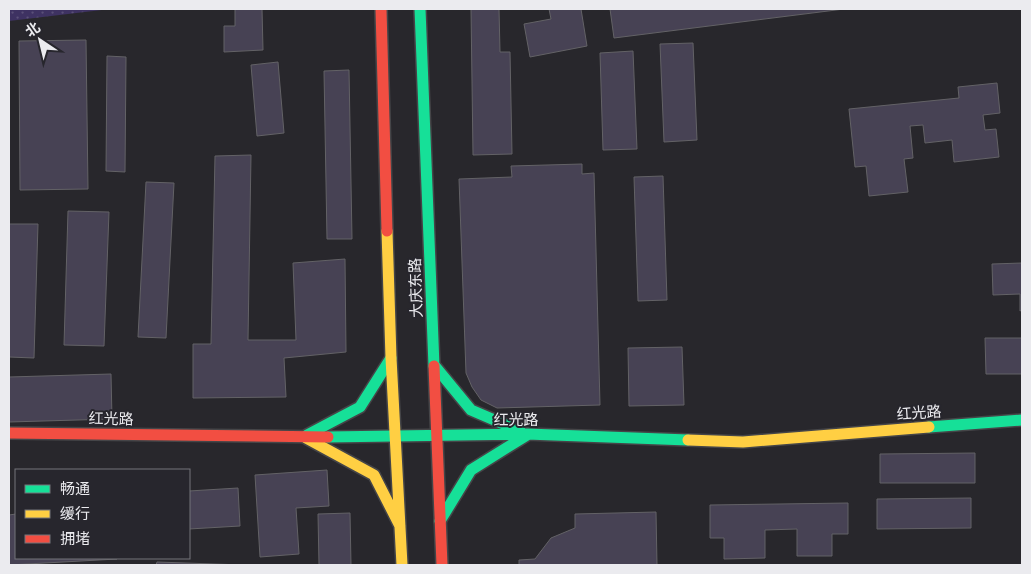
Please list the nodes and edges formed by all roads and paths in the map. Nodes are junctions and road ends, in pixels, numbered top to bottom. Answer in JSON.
{"nodes":[{"id":1,"x":381,"y":9,"type":"edge"},
{"id":2,"x":420,"y":9,"type":"edge"},
{"id":3,"x":391,"y":358,"type":"junction"},
{"id":4,"x":434,"y":365,"type":"junction"},
{"id":5,"x":1022,"y":420,"type":"edge"},
{"id":6,"x":9,"y":433,"type":"edge"},
{"id":7,"x":527,"y":434,"type":"junction"},
{"id":8,"x":395,"y":436,"type":"junction"},
{"id":9,"x":437,"y":436,"type":"junction"},
{"id":10,"x":304,"y":437,"type":"junction"},
{"id":11,"x":440,"y":521,"type":"junction"},
{"id":12,"x":400,"y":527,"type":"junction"},
{"id":13,"x":402,"y":565,"type":"edge"},
{"id":14,"x":442,"y":565,"type":"edge"}],
"edges":[{"from":1,"to":3,"type":"street","name":"大庆东路"},
{"from":2,"to":4,"type":"street","name":"大庆东路"},
{"from":3,"to":8,"type":"street","name":"大庆东路"},
{"from":3,"to":10,"type":"street"},
{"from":4,"to":7,"type":"street"},
{"from":4,"to":9,"type":"street","name":"大庆东路"},
{"from":5,"to":7,"type":"street","name":"红光路"},
{"from":6,"to":10,"type":"street","name":"红光路"},
{"from":7,"to":9,"type":"street","name":"红光路"},
{"from":7,"to":11,"type":"street"},
{"from":8,"to":9,"type":"street","name":"红光路"},
{"from":8,"to":10,"type":"street","name":"红光路"},
{"from":8,"to":12,"type":"street","name":"大庆东路"},
{"from":9,"to":11,"type":"street","name":"大庆东路"},
{"from":10,"to":12,"type":"street"},
{"from":11,"to":14,"type":"street","name":"大庆东路"},
{"from":12,"to":13,"type":"street","name":"大庆东路"}]}
